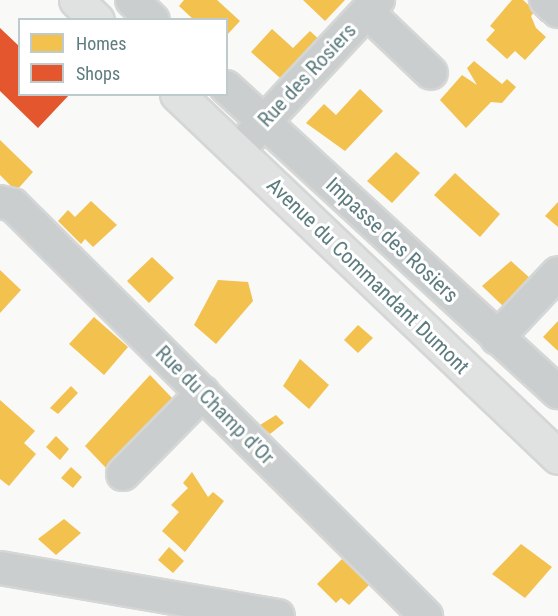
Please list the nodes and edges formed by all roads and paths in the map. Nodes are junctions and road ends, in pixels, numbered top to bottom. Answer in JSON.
{"nodes":[{"id":1,"x":76,"y":0,"type":"edge"},
{"id":2,"x":132,"y":0,"type":"edge"},
{"id":3,"x":546,"y":0,"type":"edge"},
{"id":4,"x":372,"y":6,"type":"edge"},
{"id":5,"x":558,"y":11,"type":"edge"},
{"id":6,"x":95,"y":18,"type":"edge"},
{"id":7,"x":151,"y":18,"type":"edge"},
{"id":8,"x":431,"y":72,"type":"dead end"},
{"id":9,"x":228,"y":89,"type":"edge"},
{"id":10,"x":179,"y":96,"type":"edge"},
{"id":11,"x":264,"y":122,"type":"junction"},
{"id":12,"x":237,"y":151,"type":"junction"},
{"id":13,"x":0,"y":202,"type":"edge"},
{"id":14,"x":558,"y":273,"type":"edge"},
{"id":15,"x":497,"y":338,"type":"junction"},
{"id":16,"x":558,"y":392,"type":"edge"},
{"id":17,"x":203,"y":393,"type":"junction"},
{"id":18,"x":558,"y":457,"type":"edge"},
{"id":19,"x":123,"y":474,"type":"dead end"},
{"id":20,"x":0,"y":568,"type":"edge"},
{"id":21,"x":278,"y":616,"type":"edge"},
{"id":22,"x":426,"y":616,"type":"edge"}],
"edges":[{"from":1,"to":6,"type":"main road"},
{"from":2,"to":7,"type":"street"},
{"from":3,"to":5,"type":"street"},
{"from":4,"to":8,"type":"street"},
{"from":4,"to":11,"type":"street","name":"Rue des Rosiers"},
{"from":9,"to":11,"type":"street","name":"Impasse des Rosiers"},
{"from":10,"to":12,"type":"main road","name":"Avenue du Commandant Dumont"},
{"from":11,"to":12,"type":"street","name":"Rue des Rosiers"},
{"from":11,"to":15,"type":"street","name":"Impasse des Rosiers"},
{"from":12,"to":18,"type":"main road","name":"Avenue du Commandant Dumont"},
{"from":13,"to":17,"type":"street","name":"Rue du Champ d'Or"},
{"from":14,"to":15,"type":"street"},
{"from":15,"to":16,"type":"street","name":"Impasse des Rosiers"},
{"from":17,"to":19,"type":"street"},
{"from":17,"to":22,"type":"street","name":"Rue du Champ d'Or"},
{"from":20,"to":21,"type":"street"}]}
